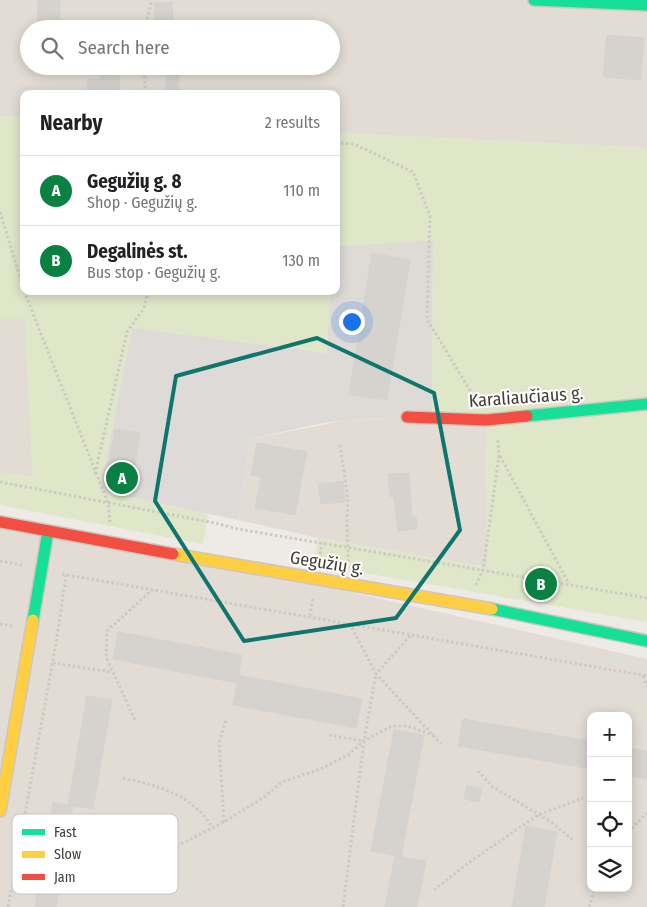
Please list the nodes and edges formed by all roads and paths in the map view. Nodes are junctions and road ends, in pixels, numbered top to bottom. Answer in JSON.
{"nodes":[{"id":1,"x":152,"y":0,"type":"edge"},
{"id":2,"x":534,"y":0,"type":"edge"},
{"id":3,"x":647,"y":5,"type":"edge"},
{"id":4,"x":146,"y":20,"type":"edge"},
{"id":5,"x":144,"y":75,"type":"edge"},
{"id":6,"x":146,"y":90,"type":"edge"},
{"id":7,"x":340,"y":143,"type":"edge"},
{"id":8,"x":0,"y":212,"type":"edge"},
{"id":9,"x":20,"y":278,"type":"edge"},
{"id":10,"x":26,"y":295,"type":"edge"},
{"id":11,"x":147,"y":295,"type":"edge"},
{"id":12,"x":647,"y":404,"type":"edge"},
{"id":13,"x":407,"y":418,"type":"dead end"},
{"id":14,"x":486,"y":420,"type":"junction"},
{"id":15,"x":340,"y":445,"type":"dead end"},
{"id":16,"x":499,"y":456,"type":"junction"},
{"id":17,"x":95,"y":474,"type":"junction"},
{"id":18,"x":0,"y":482,"type":"edge"},
{"id":19,"x":108,"y":503,"type":"junction"},
{"id":20,"x":0,"y":522,"type":"edge"},
{"id":21,"x":48,"y":530,"type":"junction"},
{"id":22,"x":112,"y":543,"type":"junction"},
{"id":23,"x":322,"y":543,"type":"junction"},
{"id":24,"x":348,"y":547,"type":"junction"},
{"id":25,"x":0,"y":561,"type":"edge"},
{"id":26,"x":319,"y":562,"type":"dead end"},
{"id":27,"x":41,"y":569,"type":"junction"},
{"id":28,"x":483,"y":570,"type":"junction"},
{"id":29,"x":66,"y":575,"type":"junction"},
{"id":30,"x":348,"y":584,"type":"junction"},
{"id":31,"x":569,"y":584,"type":"junction"},
{"id":32,"x":154,"y":589,"type":"junction"},
{"id":33,"x":647,"y":598,"type":"edge"},
{"id":34,"x":466,"y":604,"type":"junction"},
{"id":35,"x":350,"y":625,"type":"junction"},
{"id":36,"x":410,"y":636,"type":"junction"},
{"id":37,"x":647,"y":641,"type":"edge"},
{"id":38,"x":53,"y":663,"type":"junction"},
{"id":39,"x":113,"y":672,"type":"junction"},
{"id":40,"x":376,"y":674,"type":"junction"},
{"id":41,"x":645,"y":676,"type":"edge"},
{"id":42,"x":647,"y":687,"type":"edge"},
{"id":43,"x":135,"y":720,"type":"dead end"},
{"id":44,"x":226,"y":720,"type":"dead end"},
{"id":45,"x":329,"y":735,"type":"dead end"},
{"id":46,"x":433,"y":735,"type":"junction"},
{"id":47,"x":364,"y":741,"type":"junction"},
{"id":48,"x":441,"y":744,"type":"dead end"},
{"id":49,"x":478,"y":771,"type":"dead end"},
{"id":50,"x":124,"y":778,"type":"dead end"},
{"id":51,"x":583,"y":798,"type":"dead end"},
{"id":52,"x":0,"y":811,"type":"edge"},
{"id":53,"x":647,"y":812,"type":"edge"},
{"id":54,"x":25,"y":814,"type":"edge"},
{"id":55,"x":538,"y":815,"type":"junction"},
{"id":56,"x":224,"y":822,"type":"junction"},
{"id":57,"x":212,"y":828,"type":"junction"},
{"id":58,"x":632,"y":828,"type":"edge"},
{"id":59,"x":574,"y":841,"type":"dead end"},
{"id":60,"x":178,"y":846,"type":"edge"},
{"id":61,"x":12,"y":885,"type":"edge"},
{"id":62,"x":434,"y":890,"type":"dead end"},
{"id":63,"x":594,"y":892,"type":"edge"},
{"id":64,"x":8,"y":907,"type":"edge"},
{"id":65,"x":343,"y":907,"type":"edge"},
{"id":66,"x":589,"y":907,"type":"edge"}],
"edges":[{"from":1,"to":4,"type":"path"},
{"from":2,"to":3,"type":"main road"},
{"from":5,"to":6,"type":"path"},
{"from":7,"to":14,"type":"path"},
{"from":8,"to":9,"type":"path"},
{"from":10,"to":17,"type":"path"},
{"from":11,"to":17,"type":"path"},
{"from":12,"to":14,"type":"main road","name":"Karaliaučiaus g."},
{"from":13,"to":14,"type":"main road","name":"Karaliaučiaus g."},
{"from":14,"to":16,"type":"path"},
{"from":15,"to":24,"type":"path"},
{"from":16,"to":28,"type":"path"},
{"from":16,"to":31,"type":"path"},
{"from":17,"to":19,"type":"path"},
{"from":18,"to":19,"type":"path"},
{"from":19,"to":22,"type":"path"},
{"from":19,"to":23,"type":"path"},
{"from":20,"to":21,"type":"main road","name":"Gegužių g."},
{"from":21,"to":22,"type":"main road","name":"Gegužių g."},
{"from":21,"to":27,"type":"main road"},
{"from":22,"to":30,"type":"main road","name":"Gegužių g."},
{"from":23,"to":24,"type":"path"},
{"from":23,"to":26,"type":"path"},
{"from":24,"to":28,"type":"path"},
{"from":24,"to":30,"type":"path"},
{"from":25,"to":27,"type":"path"},
{"from":27,"to":29,"type":"path"},
{"from":27,"to":52,"type":"main road"},
{"from":28,"to":31,"type":"path"},
{"from":28,"to":34,"type":"path"},
{"from":29,"to":32,"type":"path"},
{"from":29,"to":38,"type":"path"},
{"from":30,"to":34,"type":"main road","name":"Gegužių g."},
{"from":31,"to":33,"type":"path"},
{"from":32,"to":35,"type":"path"},
{"from":32,"to":39,"type":"path"},
{"from":34,"to":37,"type":"main road","name":"Gegužių g."},
{"from":35,"to":36,"type":"path"},
{"from":35,"to":40,"type":"path"},
{"from":36,"to":40,"type":"path"},
{"from":36,"to":41,"type":"path"},
{"from":38,"to":39,"type":"path"},
{"from":38,"to":54,"type":"path"},
{"from":39,"to":43,"type":"path"},
{"from":40,"to":46,"type":"path"},
{"from":40,"to":47,"type":"path"},
{"from":41,"to":42,"type":"path"},
{"from":44,"to":56,"type":"path"},
{"from":45,"to":47,"type":"path"},
{"from":46,"to":47,"type":"path"},
{"from":46,"to":48,"type":"path"},
{"from":47,"to":56,"type":"path"},
{"from":47,"to":65,"type":"path"},
{"from":49,"to":55,"type":"path"},
{"from":50,"to":57,"type":"path"},
{"from":51,"to":55,"type":"path"},
{"from":53,"to":58,"type":"path"},
{"from":55,"to":59,"type":"path"},
{"from":55,"to":62,"type":"path"},
{"from":56,"to":57,"type":"path"},
{"from":57,"to":60,"type":"path"},
{"from":61,"to":64,"type":"path"},
{"from":63,"to":66,"type":"path"}]}
